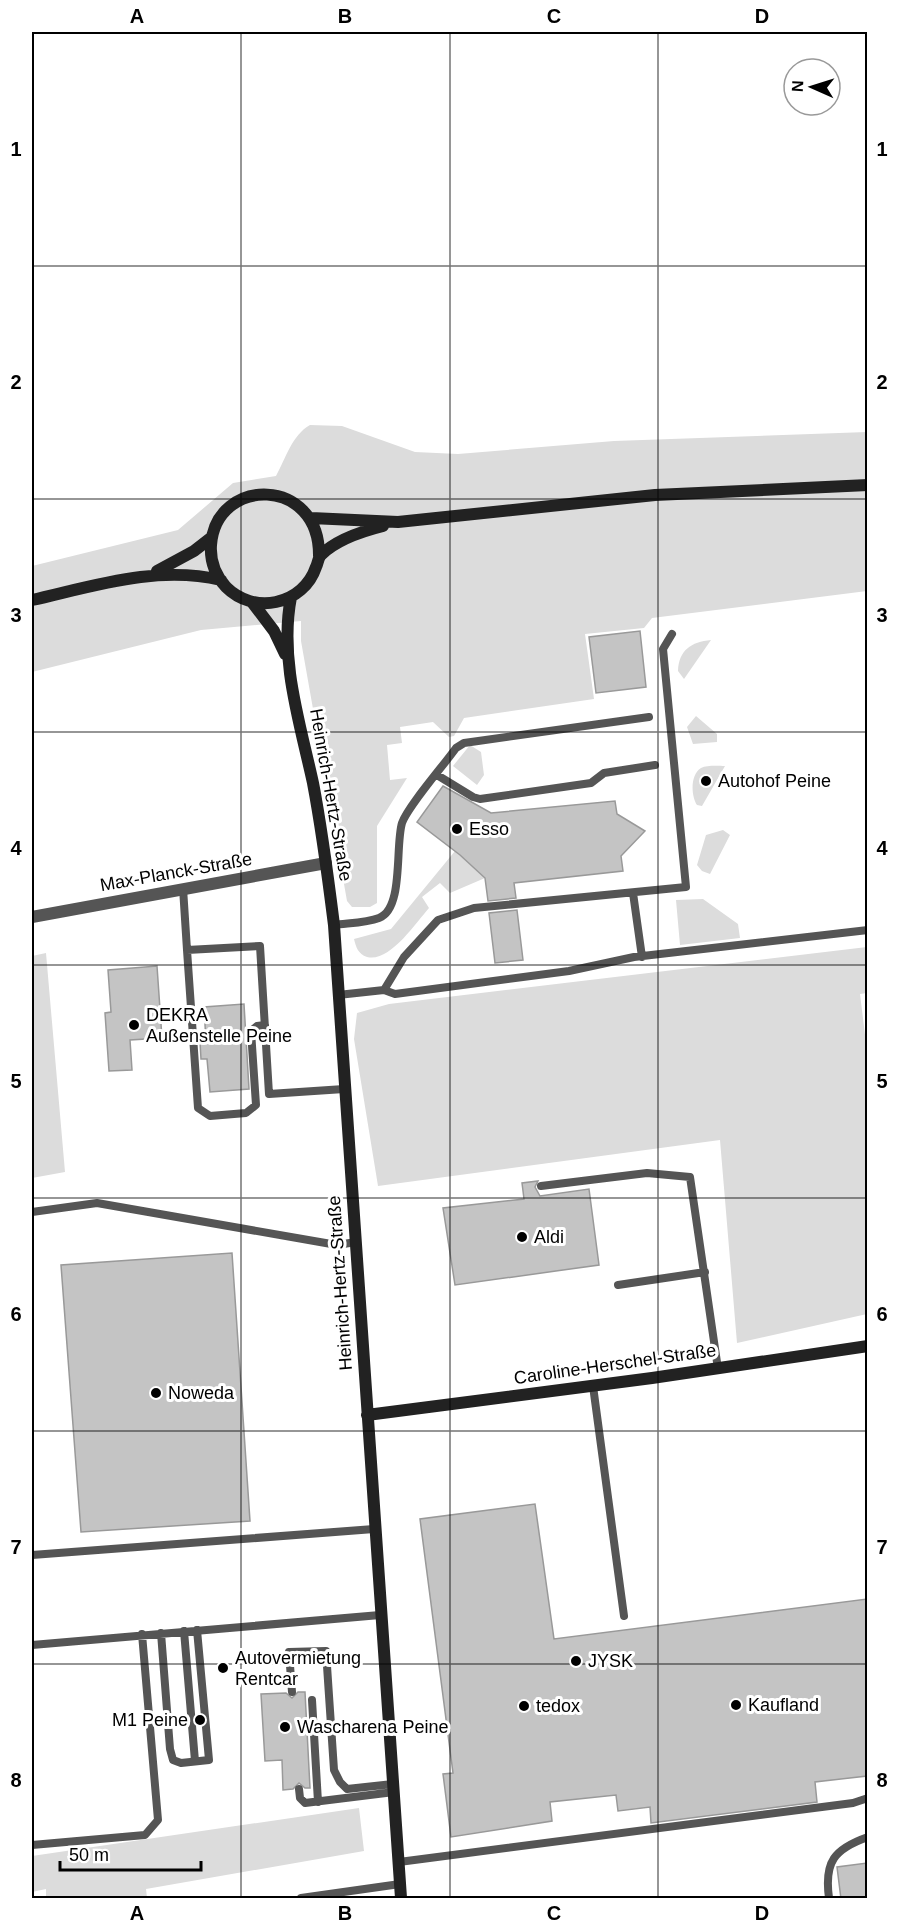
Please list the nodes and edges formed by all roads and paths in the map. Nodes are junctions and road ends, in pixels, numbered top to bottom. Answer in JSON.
{"nodes":[{"id":1,"x":867,"y":485,"type":"edge"},
{"id":2,"x":311,"y":518,"type":"junction"},
{"id":3,"x":398,"y":522,"type":"junction"},
{"id":4,"x":212,"y":537,"type":"junction"},
{"id":5,"x":319,"y":556,"type":"junction"},
{"id":6,"x":137,"y":577,"type":"junction"},
{"id":7,"x":221,"y":580,"type":"junction"},
{"id":8,"x":291,"y":597,"type":"junction"},
{"id":9,"x":32,"y":600,"type":"edge"},
{"id":10,"x":252,"y":602,"type":"junction"},
{"id":11,"x":672,"y":634,"type":"dead end"},
{"id":12,"x":289,"y":668,"type":"junction"},
{"id":13,"x":649,"y":717,"type":"dead end"},
{"id":14,"x":655,"y":765,"type":"dead end"},
{"id":15,"x":437,"y":775,"type":"junction"},
{"id":16,"x":326,"y":863,"type":"junction"},
{"id":17,"x":183,"y":888,"type":"junction"},
{"id":18,"x":633,"y":893,"type":"junction"},
{"id":19,"x":32,"y":917,"type":"edge"},
{"id":20,"x":334,"y":925,"type":"junction"},
{"id":21,"x":867,"y":930,"type":"edge"},
{"id":22,"x":187,"y":950,"type":"junction"},
{"id":23,"x":642,"y":957,"type":"junction"},
{"id":24,"x":384,"y":990,"type":"junction"},
{"id":25,"x":338,"y":995,"type":"junction"},
{"id":26,"x":265,"y":1025,"type":"junction"},
{"id":27,"x":344,"y":1089,"type":"junction"},
{"id":28,"x":541,"y":1186,"type":"dead end"},
{"id":29,"x":32,"y":1212,"type":"edge"},
{"id":30,"x":356,"y":1242,"type":"junction"},
{"id":31,"x":705,"y":1272,"type":"junction"},
{"id":32,"x":618,"y":1285,"type":"dead end"},
{"id":33,"x":867,"y":1346,"type":"edge"},
{"id":34,"x":718,"y":1369,"type":"junction"},
{"id":35,"x":593,"y":1386,"type":"junction"},
{"id":36,"x":367,"y":1415,"type":"junction"},
{"id":37,"x":374,"y":1529,"type":"junction"},
{"id":38,"x":32,"y":1556,"type":"edge"},
{"id":39,"x":380,"y":1615,"type":"junction"},
{"id":40,"x":624,"y":1616,"type":"dead end"},
{"id":41,"x":197,"y":1630,"type":"junction"},
{"id":42,"x":184,"y":1631,"type":"junction"},
{"id":43,"x":161,"y":1633,"type":"junction"},
{"id":44,"x":142,"y":1634,"type":"junction"},
{"id":45,"x":32,"y":1645,"type":"edge"},
{"id":46,"x":292,"y":1692,"type":"dead end"},
{"id":47,"x":312,"y":1700,"type":"dead end"},
{"id":48,"x":195,"y":1761,"type":"junction"},
{"id":49,"x":393,"y":1788,"type":"junction"},
{"id":50,"x":299,"y":1789,"type":"dead end"},
{"id":51,"x":867,"y":1798,"type":"edge"},
{"id":52,"x":318,"y":1802,"type":"junction"},
{"id":53,"x":867,"y":1837,"type":"edge"},
{"id":54,"x":32,"y":1845,"type":"edge"},
{"id":55,"x":399,"y":1862,"type":"junction"},
{"id":56,"x":400,"y":1884,"type":"junction"},
{"id":57,"x":301,"y":1899,"type":"edge"},
{"id":58,"x":401,"y":1899,"type":"edge"},
{"id":59,"x":829,"y":1899,"type":"edge"}],
"edges":[{"from":1,"to":3,"type":"street"},
{"from":2,"to":3,"type":"street"},
{"from":2,"to":4,"type":"street"},
{"from":2,"to":5,"type":"street"},
{"from":3,"to":5,"type":"street"},
{"from":4,"to":6,"type":"street"},
{"from":4,"to":7,"type":"street"},
{"from":5,"to":8,"type":"street"},
{"from":6,"to":7,"type":"street"},
{"from":6,"to":9,"type":"street"},
{"from":7,"to":10,"type":"street"},
{"from":8,"to":10,"type":"street"},
{"from":8,"to":12,"type":"street","name":"Heinrich-Hertz-Straße"},
{"from":10,"to":12,"type":"street","name":"Heinrich-Hertz-Straße"},
{"from":11,"to":18,"type":"lane"},
{"from":12,"to":16,"type":"street","name":"Heinrich-Hertz-Straße"},
{"from":13,"to":15,"type":"lane"},
{"from":14,"to":15,"type":"lane"},
{"from":15,"to":20,"type":"lane"},
{"from":16,"to":17,"type":"street","name":"Max-Planck-Straße"},
{"from":16,"to":20,"type":"street","name":"Heinrich-Hertz-Straße"},
{"from":17,"to":19,"type":"street","name":"Max-Planck-Straße"},
{"from":17,"to":22,"type":"lane"},
{"from":18,"to":23,"type":"lane"},
{"from":18,"to":24,"type":"lane"},
{"from":20,"to":25,"type":"street","name":"Heinrich-Hertz-Straße"},
{"from":21,"to":23,"type":"lane"},
{"from":22,"to":26,"type":"lane"},
{"from":22,"to":26,"type":"lane"},
{"from":23,"to":24,"type":"lane"},
{"from":24,"to":25,"type":"lane"},
{"from":25,"to":27,"type":"street","name":"Heinrich-Hertz-Straße"},
{"from":26,"to":27,"type":"lane"},
{"from":27,"to":30,"type":"street","name":"Heinrich-Hertz-Straße"},
{"from":28,"to":31,"type":"lane"},
{"from":29,"to":30,"type":"lane"},
{"from":30,"to":36,"type":"street","name":"Heinrich-Hertz-Straße"},
{"from":31,"to":32,"type":"lane"},
{"from":31,"to":34,"type":"lane"},
{"from":33,"to":34,"type":"street","name":"Caroline-Herschel-Straße"},
{"from":34,"to":35,"type":"street","name":"Caroline-Herschel-Straße"},
{"from":35,"to":36,"type":"street","name":"Caroline-Herschel-Straße"},
{"from":35,"to":40,"type":"lane"},
{"from":36,"to":37,"type":"street","name":"Heinrich-Hertz-Straße"},
{"from":37,"to":38,"type":"lane"},
{"from":37,"to":39,"type":"street","name":"Heinrich-Hertz-Straße"},
{"from":39,"to":41,"type":"lane"},
{"from":39,"to":49,"type":"street","name":"Heinrich-Hertz-Straße"},
{"from":41,"to":42,"type":"lane"},
{"from":41,"to":48,"type":"lane"},
{"from":42,"to":43,"type":"lane"},
{"from":42,"to":48,"type":"lane"},
{"from":43,"to":44,"type":"lane"},
{"from":43,"to":48,"type":"lane"},
{"from":44,"to":45,"type":"lane"},
{"from":44,"to":54,"type":"lane"},
{"from":46,"to":49,"type":"lane"},
{"from":47,"to":52,"type":"lane"},
{"from":49,"to":52,"type":"lane"},
{"from":49,"to":55,"type":"street","name":"Heinrich-Hertz-Straße"},
{"from":50,"to":52,"type":"lane"},
{"from":51,"to":55,"type":"lane"},
{"from":53,"to":59,"type":"lane"},
{"from":55,"to":56,"type":"street","name":"Heinrich-Hertz-Straße"},
{"from":56,"to":57,"type":"lane"},
{"from":56,"to":58,"type":"street","name":"Heinrich-Hertz-Straße"}]}
